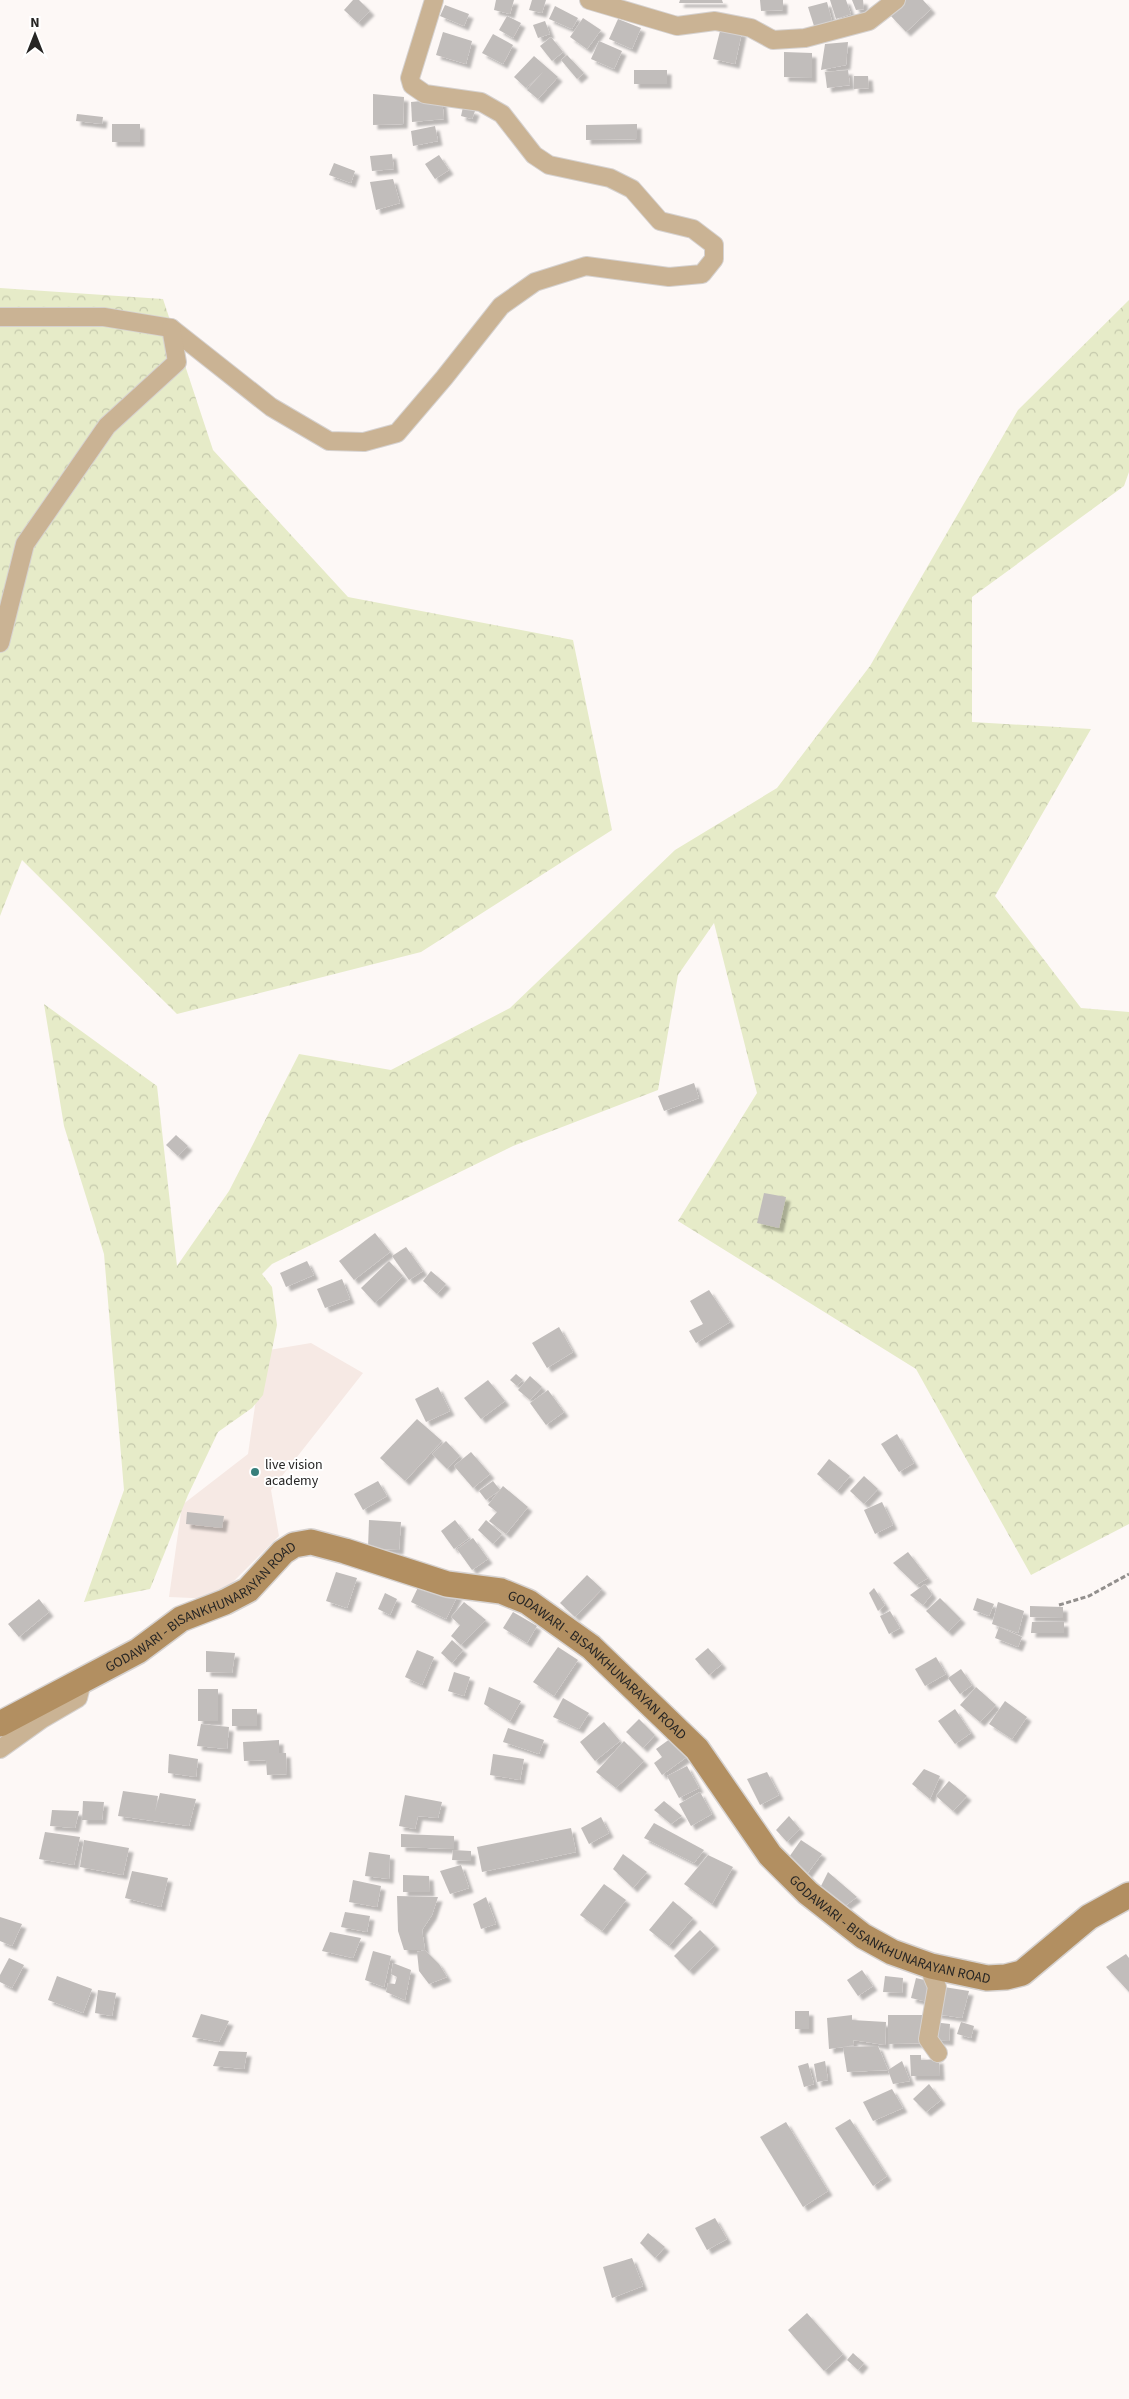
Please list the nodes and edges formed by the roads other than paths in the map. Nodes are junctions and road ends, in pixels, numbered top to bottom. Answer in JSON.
{"nodes":[{"id":1,"x":434,"y":0,"type":"edge"},
{"id":2,"x":589,"y":0,"type":"edge"},
{"id":3,"x":896,"y":0,"type":"edge"},
{"id":4,"x":0,"y":318,"type":"edge"},
{"id":5,"x":171,"y":328,"type":"junction"},
{"id":6,"x":0,"y":643,"type":"edge"},
{"id":7,"x":82,"y":1682,"type":"junction"},
{"id":8,"x":0,"y":1724,"type":"edge"},
{"id":9,"x":0,"y":1749,"type":"edge"},
{"id":10,"x":1129,"y":1895,"type":"edge"},
{"id":11,"x":931,"y":1966,"type":"junction"},
{"id":12,"x":938,"y":2053,"type":"dead end"}],
"edges":[{"from":1,"to":5,"type":"street"},
{"from":2,"to":3,"type":"street"},
{"from":4,"to":5,"type":"street"},
{"from":5,"to":6,"type":"street"},
{"from":7,"to":8,"type":"street","name":"GODAWARI - BISANKHUNARAYAN ROAD"},
{"from":7,"to":9,"type":"street"},
{"from":7,"to":11,"type":"street","name":"GODAWARI - BISANKHUNARAYAN ROAD"},
{"from":10,"to":11,"type":"street","name":"GODAWARI - BISANKHUNARAYAN ROAD"},
{"from":11,"to":12,"type":"street"}]}
